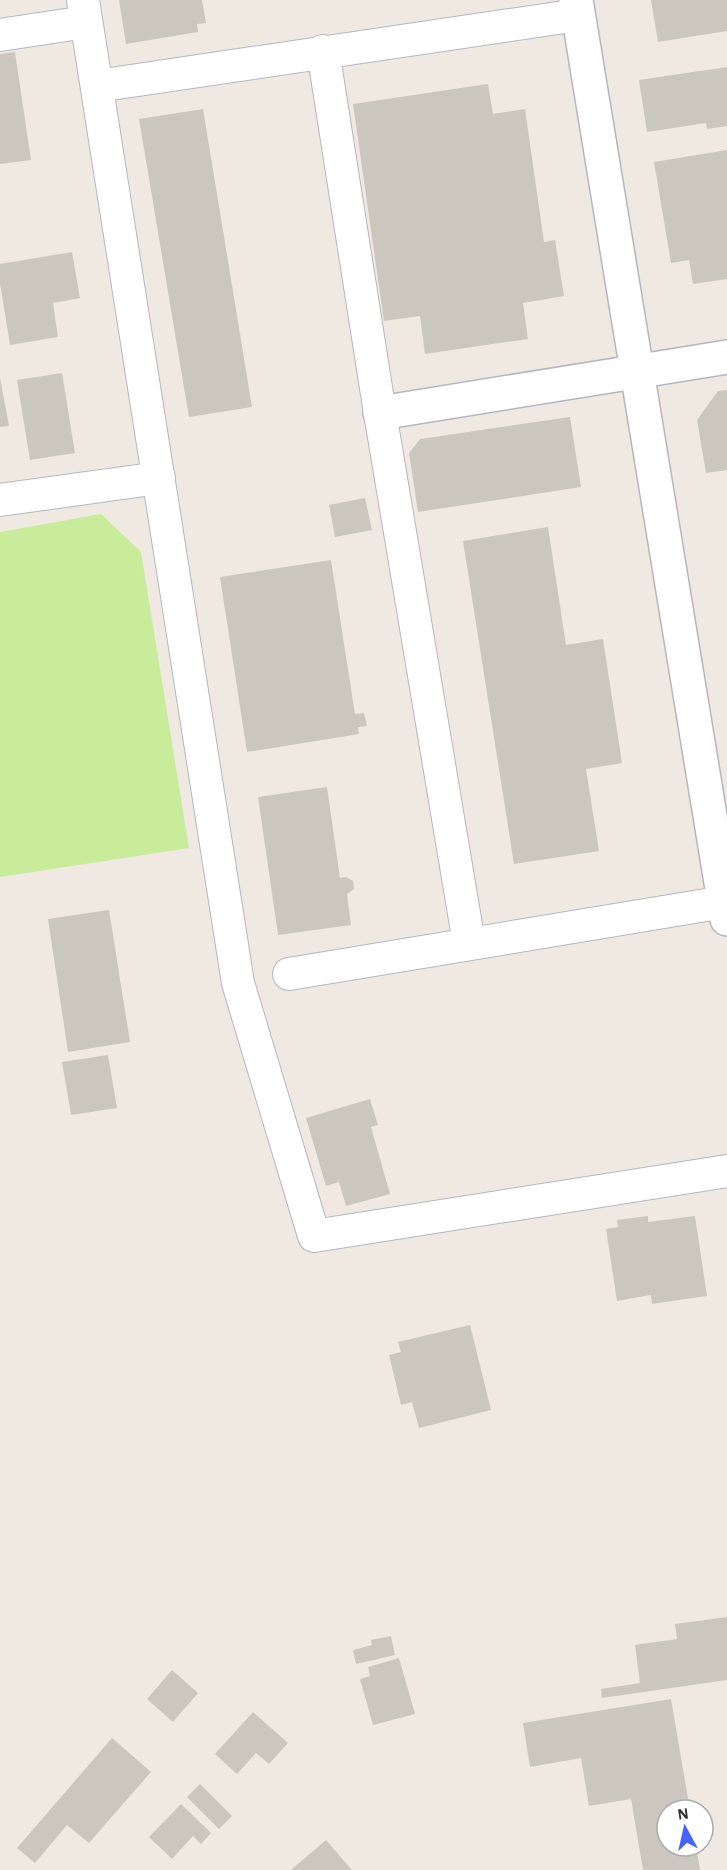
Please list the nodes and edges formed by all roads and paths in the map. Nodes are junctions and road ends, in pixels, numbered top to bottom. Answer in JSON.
{"nodes":[{"id":1,"x":577,"y":7,"type":"edge"},
{"id":2,"x":84,"y":11,"type":"edge"},
{"id":3,"x":0,"y":35,"type":"edge"},
{"id":4,"x":323,"y":51,"type":"junction"},
{"id":5,"x":97,"y":86,"type":"junction"},
{"id":6,"x":727,"y":357,"type":"edge"},
{"id":7,"x":637,"y":372,"type":"junction"},
{"id":8,"x":380,"y":413,"type":"junction"},
{"id":9,"x":159,"y":478,"type":"junction"},
{"id":10,"x":0,"y":500,"type":"edge"},
{"id":11,"x":726,"y":911,"type":"edge"},
{"id":12,"x":469,"y":943,"type":"junction"},
{"id":13,"x":289,"y":974,"type":"dead end"},
{"id":14,"x":727,"y":1171,"type":"edge"}],
"edges":[{"from":1,"to":4,"type":"street"},
{"from":1,"to":7,"type":"street"},
{"from":2,"to":3,"type":"street"},
{"from":2,"to":5,"type":"street"},
{"from":4,"to":5,"type":"street"},
{"from":4,"to":8,"type":"street"},
{"from":5,"to":9,"type":"street"},
{"from":6,"to":7,"type":"street"},
{"from":7,"to":8,"type":"street"},
{"from":7,"to":11,"type":"street"},
{"from":8,"to":12,"type":"street"},
{"from":9,"to":10,"type":"street"},
{"from":9,"to":14,"type":"street"},
{"from":11,"to":12,"type":"street"},
{"from":12,"to":13,"type":"street"}]}
